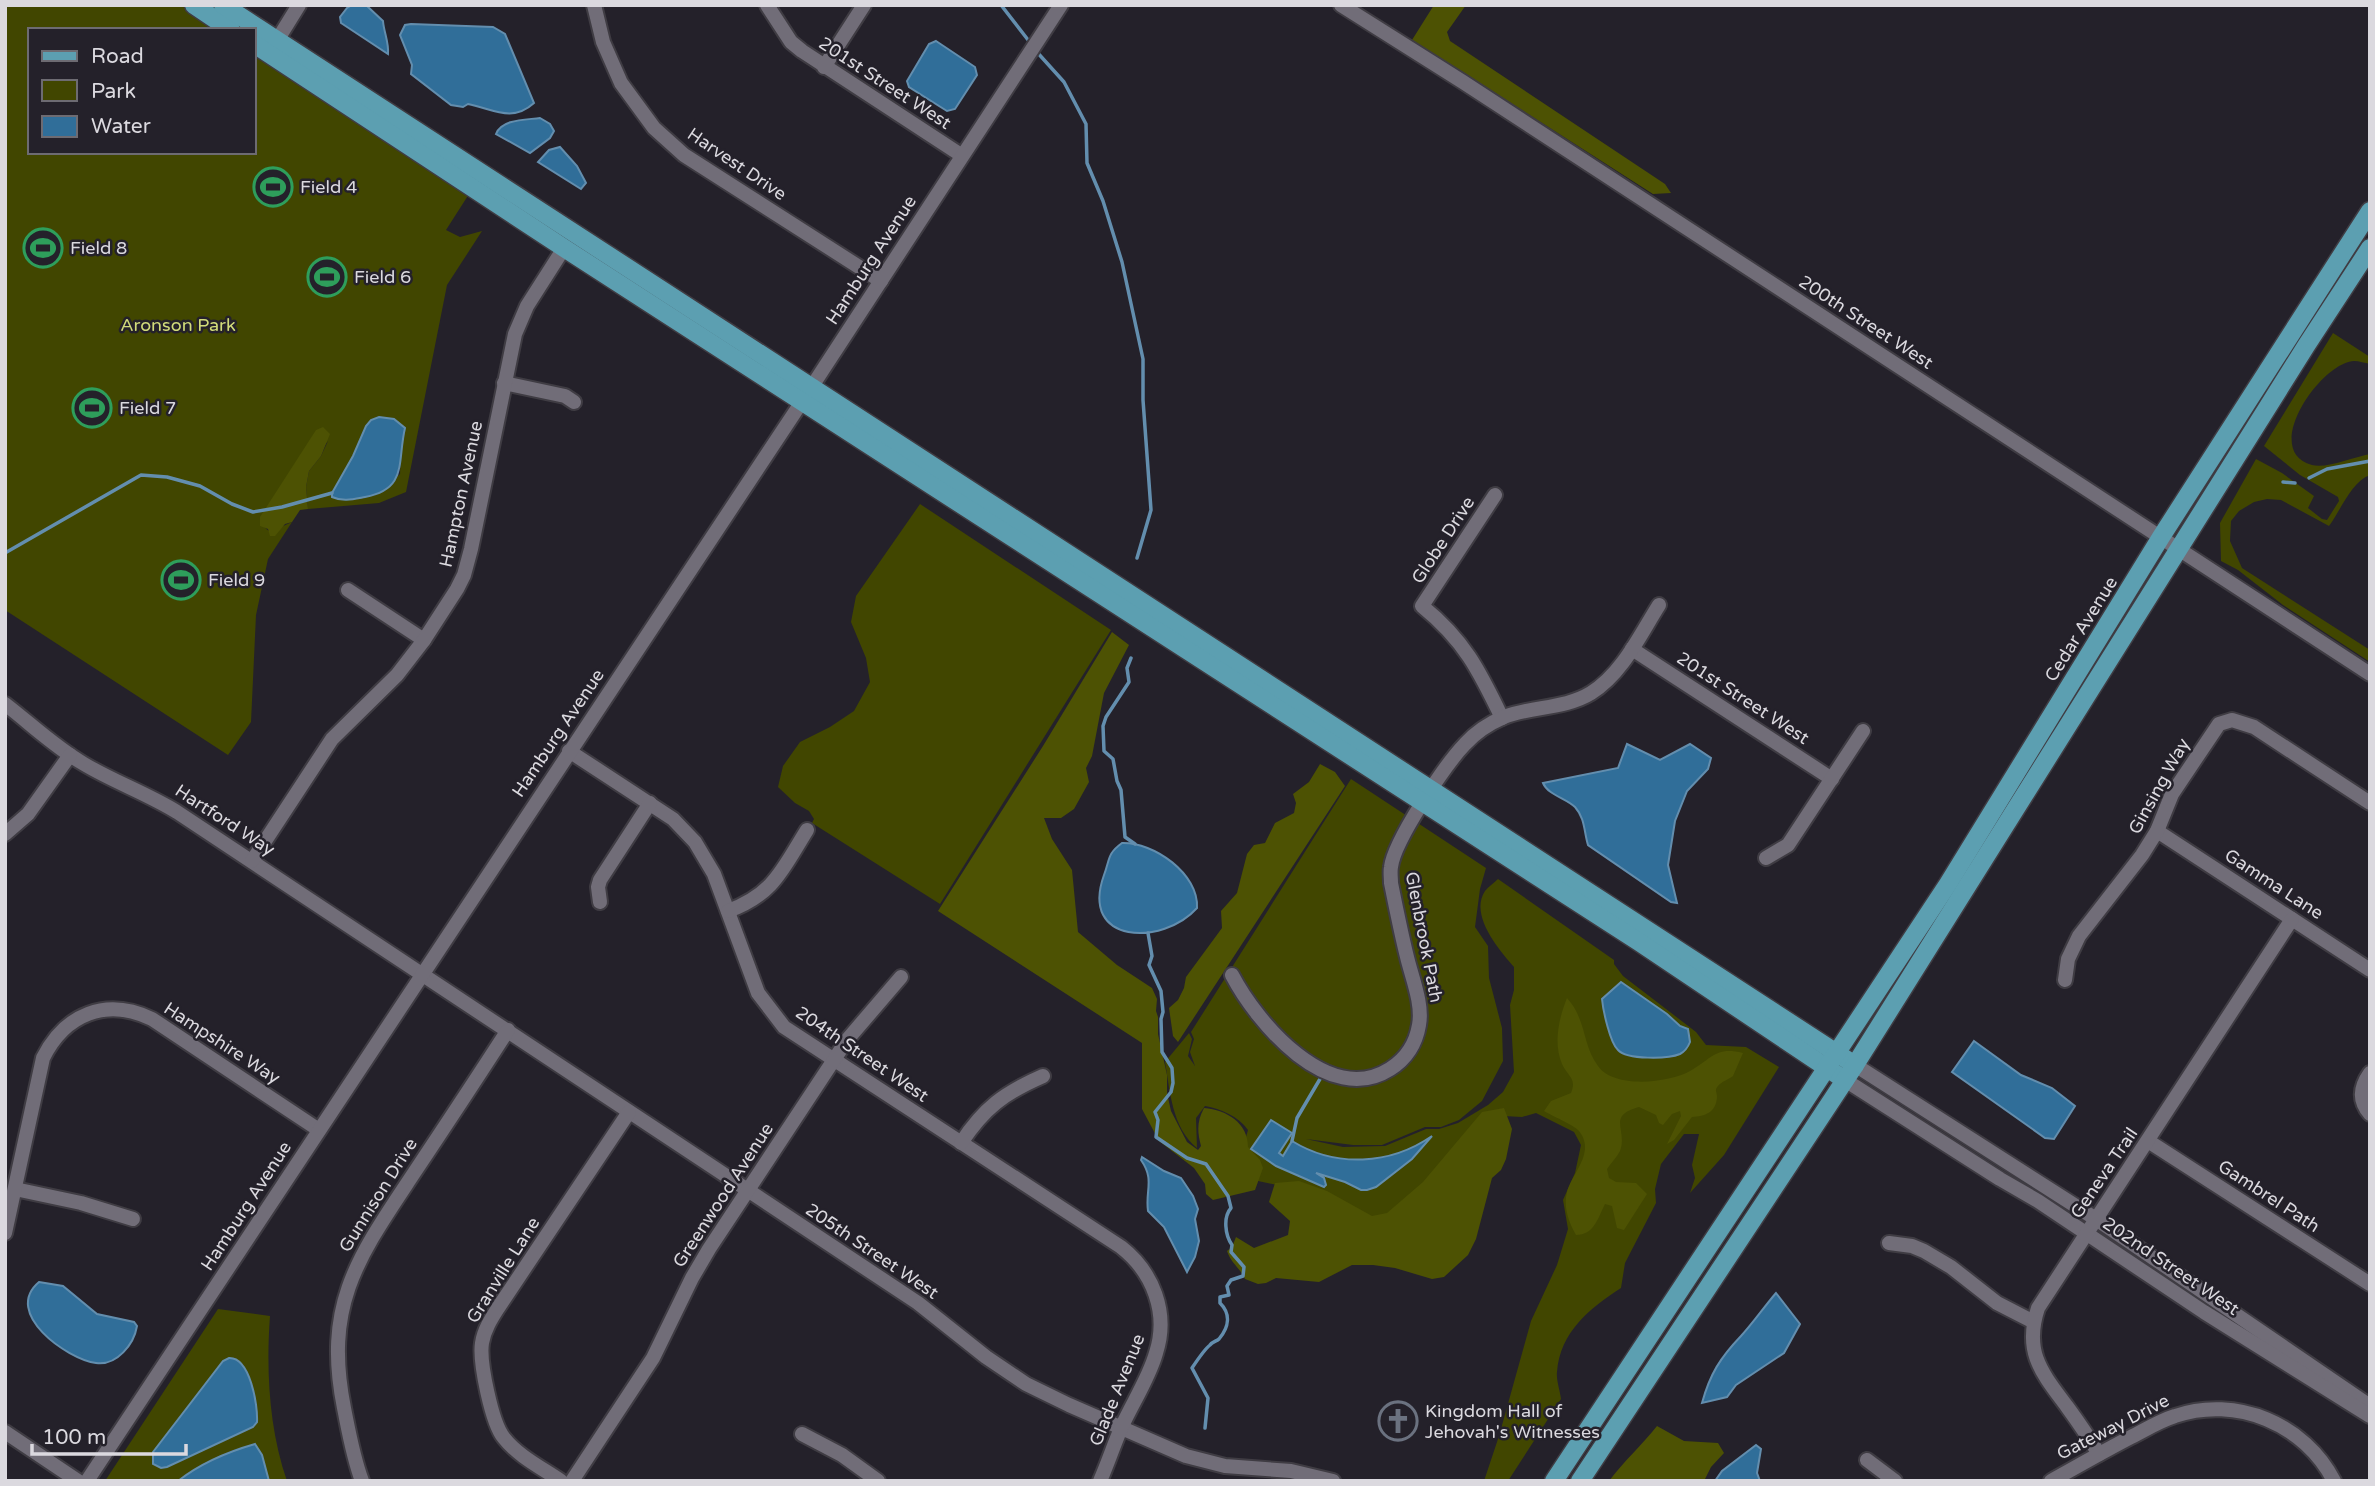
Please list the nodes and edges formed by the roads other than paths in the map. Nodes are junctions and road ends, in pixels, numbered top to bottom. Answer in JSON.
{"nodes":[{"id":1,"x":194,"y":5,"type":"edge"},
{"id":2,"x":223,"y":5,"type":"edge"},
{"id":3,"x":299,"y":5,"type":"edge"},
{"id":4,"x":594,"y":5,"type":"edge"},
{"id":5,"x":767,"y":5,"type":"edge"},
{"id":6,"x":864,"y":5,"type":"edge"},
{"id":7,"x":1061,"y":5,"type":"edge"},
{"id":8,"x":1341,"y":5,"type":"edge"},
{"id":9,"x":228,"y":28,"type":"edge"},
{"id":10,"x":247,"y":28,"type":"edge"},
{"id":11,"x":266,"y":46,"type":"edge"},
{"id":12,"x":824,"y":67,"type":"junction"},
{"id":13,"x":961,"y":155,"type":"junction"},
{"id":14,"x":2370,"y":211,"type":"edge"},
{"id":15,"x":564,"y":248,"type":"junction"},
{"id":16,"x":2370,"y":248,"type":"edge"},
{"id":17,"x":881,"y":281,"type":"junction"},
{"id":18,"x":504,"y":383,"type":"junction"},
{"id":19,"x":807,"y":394,"type":"junction"},
{"id":20,"x":574,"y":402,"type":"dead end"},
{"id":21,"x":1495,"y":495,"type":"dead end"},
{"id":22,"x":2161,"y":537,"type":"junction"},
{"id":23,"x":2180,"y":549,"type":"junction"},
{"id":24,"x":348,"y":590,"type":"dead end"},
{"id":25,"x":1659,"y":606,"type":"dead end"},
{"id":26,"x":424,"y":640,"type":"junction"},
{"id":27,"x":1632,"y":649,"type":"junction"},
{"id":28,"x":2370,"y":674,"type":"edge"},
{"id":29,"x":5,"y":704,"type":"edge"},
{"id":30,"x":1502,"y":718,"type":"junction"},
{"id":31,"x":1863,"y":731,"type":"dead end"},
{"id":32,"x":569,"y":751,"type":"junction"},
{"id":33,"x":70,"y":755,"type":"junction"},
{"id":34,"x":1832,"y":779,"type":"junction"},
{"id":35,"x":1428,"y":797,"type":"junction"},
{"id":36,"x":650,"y":803,"type":"junction"},
{"id":37,"x":2370,"y":803,"type":"edge"},
{"id":38,"x":807,"y":830,"type":"dead end"},
{"id":39,"x":2157,"y":831,"type":"junction"},
{"id":40,"x":5,"y":834,"type":"edge"},
{"id":41,"x":1766,"y":858,"type":"dead end"},
{"id":42,"x":252,"y":861,"type":"junction"},
{"id":43,"x":600,"y":902,"type":"dead end"},
{"id":44,"x":728,"y":911,"type":"junction"},
{"id":45,"x":2292,"y":919,"type":"junction"},
{"id":46,"x":2370,"y":970,"type":"edge"},
{"id":47,"x":423,"y":972,"type":"junction"},
{"id":48,"x":1232,"y":975,"type":"dead end"},
{"id":49,"x":901,"y":977,"type":"dead end"},
{"id":50,"x":2065,"y":980,"type":"dead end"},
{"id":51,"x":508,"y":1030,"type":"junction"},
{"id":52,"x":833,"y":1061,"type":"junction"},
{"id":53,"x":1833,"y":1061,"type":"junction"},
{"id":54,"x":1850,"y":1072,"type":"junction"},
{"id":55,"x":2370,"y":1073,"type":"edge"},
{"id":56,"x":1043,"y":1076,"type":"dead end"},
{"id":57,"x":629,"y":1112,"type":"junction"},
{"id":58,"x":2370,"y":1114,"type":"edge"},
{"id":59,"x":319,"y":1130,"type":"junction"},
{"id":60,"x":2148,"y":1141,"type":"junction"},
{"id":61,"x":961,"y":1143,"type":"junction"},
{"id":62,"x":15,"y":1189,"type":"junction"},
{"id":63,"x":747,"y":1191,"type":"junction"},
{"id":64,"x":133,"y":1219,"type":"dead end"},
{"id":65,"x":2096,"y":1219,"type":"junction"},
{"id":66,"x":5,"y":1233,"type":"edge"},
{"id":67,"x":2086,"y":1234,"type":"junction"},
{"id":68,"x":1888,"y":1243,"type":"dead end"},
{"id":69,"x":1116,"y":1244,"type":"joint"},
{"id":70,"x":2370,"y":1284,"type":"edge"},
{"id":71,"x":2034,"y":1322,"type":"junction"},
{"id":72,"x":2370,"y":1406,"type":"edge"},
{"id":73,"x":2370,"y":1416,"type":"edge"},
{"id":74,"x":1121,"y":1428,"type":"junction"},
{"id":75,"x":5,"y":1432,"type":"edge"},
{"id":76,"x":802,"y":1434,"type":"dead end"},
{"id":77,"x":2099,"y":1454,"type":"junction"},
{"id":78,"x":1867,"y":1460,"type":"dead end"},
{"id":79,"x":1276,"y":1476,"type":"edge"},
{"id":80,"x":78,"y":1481,"type":"edge"},
{"id":81,"x":87,"y":1481,"type":"edge"},
{"id":82,"x":362,"y":1481,"type":"edge"},
{"id":83,"x":561,"y":1481,"type":"edge"},
{"id":84,"x":572,"y":1481,"type":"edge"},
{"id":85,"x":878,"y":1481,"type":"edge"},
{"id":86,"x":1100,"y":1481,"type":"edge"},
{"id":87,"x":1333,"y":1481,"type":"edge"},
{"id":88,"x":1554,"y":1481,"type":"edge"},
{"id":89,"x":1580,"y":1481,"type":"edge"},
{"id":90,"x":1895,"y":1481,"type":"edge"},
{"id":91,"x":2051,"y":1481,"type":"edge"},
{"id":92,"x":2334,"y":1481,"type":"edge"}],
"edges":[{"from":1,"to":9,"type":"main road"},
{"from":2,"to":10,"type":"main road"},
{"from":3,"to":11,"type":"street"},
{"from":4,"to":17,"type":"street","name":"Harvest Drive"},
{"from":5,"to":12,"type":"street","name":"201st Street West"},
{"from":6,"to":12,"type":"street"},
{"from":7,"to":13,"type":"street","name":"Hamburg Avenue"},
{"from":8,"to":22,"type":"street","name":"200th Street West"},
{"from":11,"to":15,"type":"main road"},
{"from":11,"to":19,"type":"main road"},
{"from":12,"to":13,"type":"street","name":"201st Street West"},
{"from":13,"to":17,"type":"street","name":"Hamburg Avenue"},
{"from":14,"to":22,"type":"main road","name":"Cedar Avenue"},
{"from":15,"to":18,"type":"street","name":"Hampton Avenue"},
{"from":15,"to":19,"type":"main road"},
{"from":16,"to":23,"type":"main road"},
{"from":17,"to":19,"type":"street","name":"Hamburg Avenue"},
{"from":18,"to":20,"type":"street"},
{"from":18,"to":26,"type":"street","name":"Hampton Avenue"},
{"from":19,"to":32,"type":"street","name":"Hamburg Avenue"},
{"from":19,"to":35,"type":"main road"},
{"from":21,"to":30,"type":"street","name":"Globe Drive"},
{"from":22,"to":23,"type":"street","name":"200th Street West"},
{"from":22,"to":53,"type":"main road","name":"Cedar Avenue"},
{"from":23,"to":28,"type":"street","name":"200th Street West"},
{"from":23,"to":54,"type":"main road"},
{"from":24,"to":26,"type":"street"},
{"from":25,"to":27,"type":"street","name":"Glenbrook Path"},
{"from":26,"to":42,"type":"street","name":"Hampton Avenue"},
{"from":27,"to":30,"type":"street","name":"Glenbrook Path"},
{"from":27,"to":34,"type":"street","name":"201st Street West"},
{"from":29,"to":33,"type":"street","name":"Hartford Way"},
{"from":30,"to":35,"type":"street","name":"Glenbrook Path"},
{"from":31,"to":34,"type":"street"},
{"from":32,"to":36,"type":"street","name":"204th Street West"},
{"from":32,"to":47,"type":"street","name":"Hamburg Avenue"},
{"from":33,"to":40,"type":"street"},
{"from":33,"to":42,"type":"street","name":"Hartford Way"},
{"from":34,"to":41,"type":"street"},
{"from":35,"to":48,"type":"street","name":"Glenbrook Path"},
{"from":35,"to":53,"type":"main road"},
{"from":36,"to":43,"type":"street"},
{"from":36,"to":44,"type":"street","name":"204th Street West"},
{"from":37,"to":39,"type":"street","name":"Ginsing Way"},
{"from":38,"to":44,"type":"street"},
{"from":39,"to":45,"type":"street","name":"Gamma Lane"},
{"from":39,"to":50,"type":"street","name":"Ginsing Way"},
{"from":42,"to":47,"type":"street","name":"Hartford Way"},
{"from":44,"to":52,"type":"street","name":"204th Street West"},
{"from":45,"to":46,"type":"street","name":"Gamma Lane"},
{"from":45,"to":60,"type":"street","name":"Geneva Trail"},
{"from":47,"to":51,"type":"street","name":"205th Street West"},
{"from":47,"to":59,"type":"street","name":"Hamburg Avenue"},
{"from":49,"to":52,"type":"street","name":"Greenwood Avenue"},
{"from":51,"to":57,"type":"street","name":"205th Street West"},
{"from":51,"to":82,"type":"street","name":"Gunnison Drive"},
{"from":52,"to":61,"type":"street","name":"204th Street West"},
{"from":52,"to":63,"type":"street","name":"Greenwood Avenue"},
{"from":53,"to":54,"type":"main road"},
{"from":53,"to":88,"type":"main road","name":"Cedar Avenue"},
{"from":54,"to":65,"type":"street","name":"202nd Street West"},
{"from":54,"to":67,"type":"street","name":"202nd Street West"},
{"from":54,"to":89,"type":"main road"},
{"from":55,"to":58,"type":"street"},
{"from":56,"to":61,"type":"street"},
{"from":57,"to":63,"type":"street","name":"205th Street West"},
{"from":57,"to":83,"type":"street","name":"Granville Lane"},
{"from":59,"to":62,"type":"street","name":"Hampshire Way"},
{"from":59,"to":81,"type":"street","name":"Hamburg Avenue"},
{"from":60,"to":65,"type":"street","name":"Geneva Trail"},
{"from":60,"to":70,"type":"street","name":"Gambrel Path"},
{"from":61,"to":69,"type":"street","name":"204th Street West"},
{"from":62,"to":64,"type":"street"},
{"from":62,"to":66,"type":"street","name":"Hampshire Way"},
{"from":63,"to":74,"type":"street","name":"205th Street West"},
{"from":63,"to":84,"type":"street","name":"Greenwood Avenue"},
{"from":65,"to":67,"type":"street","name":"Geneva Trail"},
{"from":65,"to":72,"type":"street","name":"202nd Street West"},
{"from":67,"to":71,"type":"street","name":"Geneva Trail"},
{"from":67,"to":73,"type":"street","name":"202nd Street West"},
{"from":68,"to":71,"type":"street"},
{"from":69,"to":74,"type":"street","name":"Glade Avenue"},
{"from":71,"to":77,"type":"street","name":"Geneva Trail"},
{"from":74,"to":79,"type":"street","name":"205th Street West"},
{"from":74,"to":86,"type":"street","name":"Glade Avenue"},
{"from":75,"to":80,"type":"street"},
{"from":76,"to":85,"type":"street"},
{"from":77,"to":91,"type":"street","name":"Gateway Drive"},
{"from":77,"to":92,"type":"street","name":"Gateway Drive"},
{"from":78,"to":90,"type":"street"},
{"from":79,"to":87,"type":"street","name":"205th Street West"}]}
